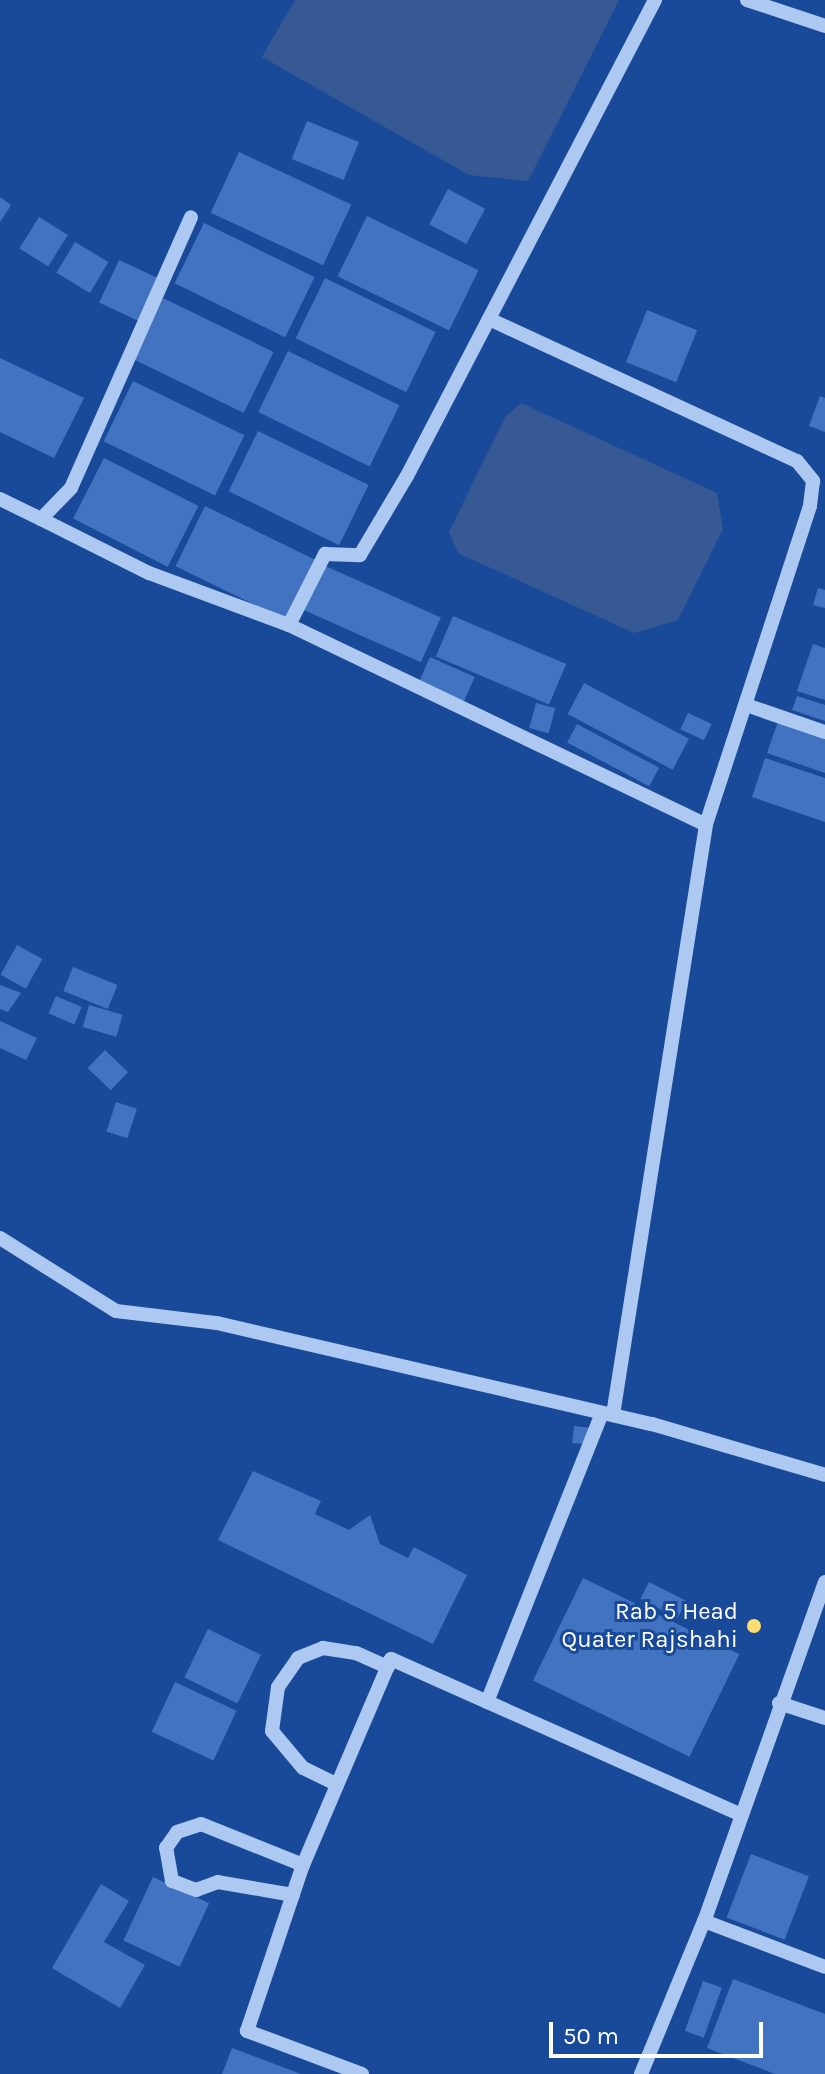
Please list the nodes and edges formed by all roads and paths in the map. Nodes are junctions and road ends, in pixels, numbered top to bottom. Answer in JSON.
{"nodes":[{"id":1,"x":655,"y":0,"type":"edge"},
{"id":2,"x":747,"y":0,"type":"edge"},
{"id":3,"x":825,"y":26,"type":"edge"},
{"id":4,"x":191,"y":217,"type":"dead end"},
{"id":5,"x":489,"y":319,"type":"junction"},
{"id":6,"x":0,"y":499,"type":"edge"},
{"id":7,"x":41,"y":519,"type":"junction"},
{"id":8,"x":289,"y":625,"type":"junction"},
{"id":9,"x":746,"y":705,"type":"junction"},
{"id":10,"x":825,"y":732,"type":"edge"},
{"id":11,"x":706,"y":825,"type":"junction"},
{"id":12,"x":0,"y":1238,"type":"edge"},
{"id":13,"x":608,"y":1414,"type":"junction"},
{"id":14,"x":825,"y":1475,"type":"edge"},
{"id":15,"x":824,"y":1587,"type":"edge"},
{"id":16,"x":388,"y":1667,"type":"junction"},
{"id":17,"x":487,"y":1702,"type":"junction"},
{"id":18,"x":779,"y":1703,"type":"junction"},
{"id":19,"x":825,"y":1718,"type":"edge"},
{"id":20,"x":336,"y":1784,"type":"junction"},
{"id":21,"x":739,"y":1814,"type":"junction"},
{"id":22,"x":303,"y":1865,"type":"junction"},
{"id":23,"x":293,"y":1895,"type":"junction"},
{"id":24,"x":704,"y":1921,"type":"junction"},
{"id":25,"x":825,"y":1967,"type":"edge"},
{"id":26,"x":362,"y":2074,"type":"edge"},
{"id":27,"x":641,"y":2074,"type":"edge"}],
"edges":[{"from":1,"to":5,"type":"street"},
{"from":2,"to":3,"type":"street"},
{"from":4,"to":7,"type":"street"},
{"from":5,"to":8,"type":"street"},
{"from":5,"to":9,"type":"street"},
{"from":6,"to":7,"type":"street"},
{"from":7,"to":8,"type":"street"},
{"from":8,"to":11,"type":"street"},
{"from":9,"to":10,"type":"street"},
{"from":9,"to":11,"type":"street"},
{"from":11,"to":13,"type":"street"},
{"from":12,"to":13,"type":"street"},
{"from":13,"to":14,"type":"street"},
{"from":13,"to":17,"type":"street"},
{"from":15,"to":18,"type":"street"},
{"from":16,"to":17,"type":"street"},
{"from":16,"to":20,"type":"street"},
{"from":16,"to":20,"type":"street"},
{"from":17,"to":21,"type":"street"},
{"from":18,"to":19,"type":"street"},
{"from":18,"to":21,"type":"street"},
{"from":20,"to":22,"type":"street"},
{"from":21,"to":24,"type":"street"},
{"from":22,"to":23,"type":"street"},
{"from":22,"to":23,"type":"street"},
{"from":23,"to":26,"type":"street"},
{"from":24,"to":25,"type":"street"},
{"from":24,"to":27,"type":"street"}]}
